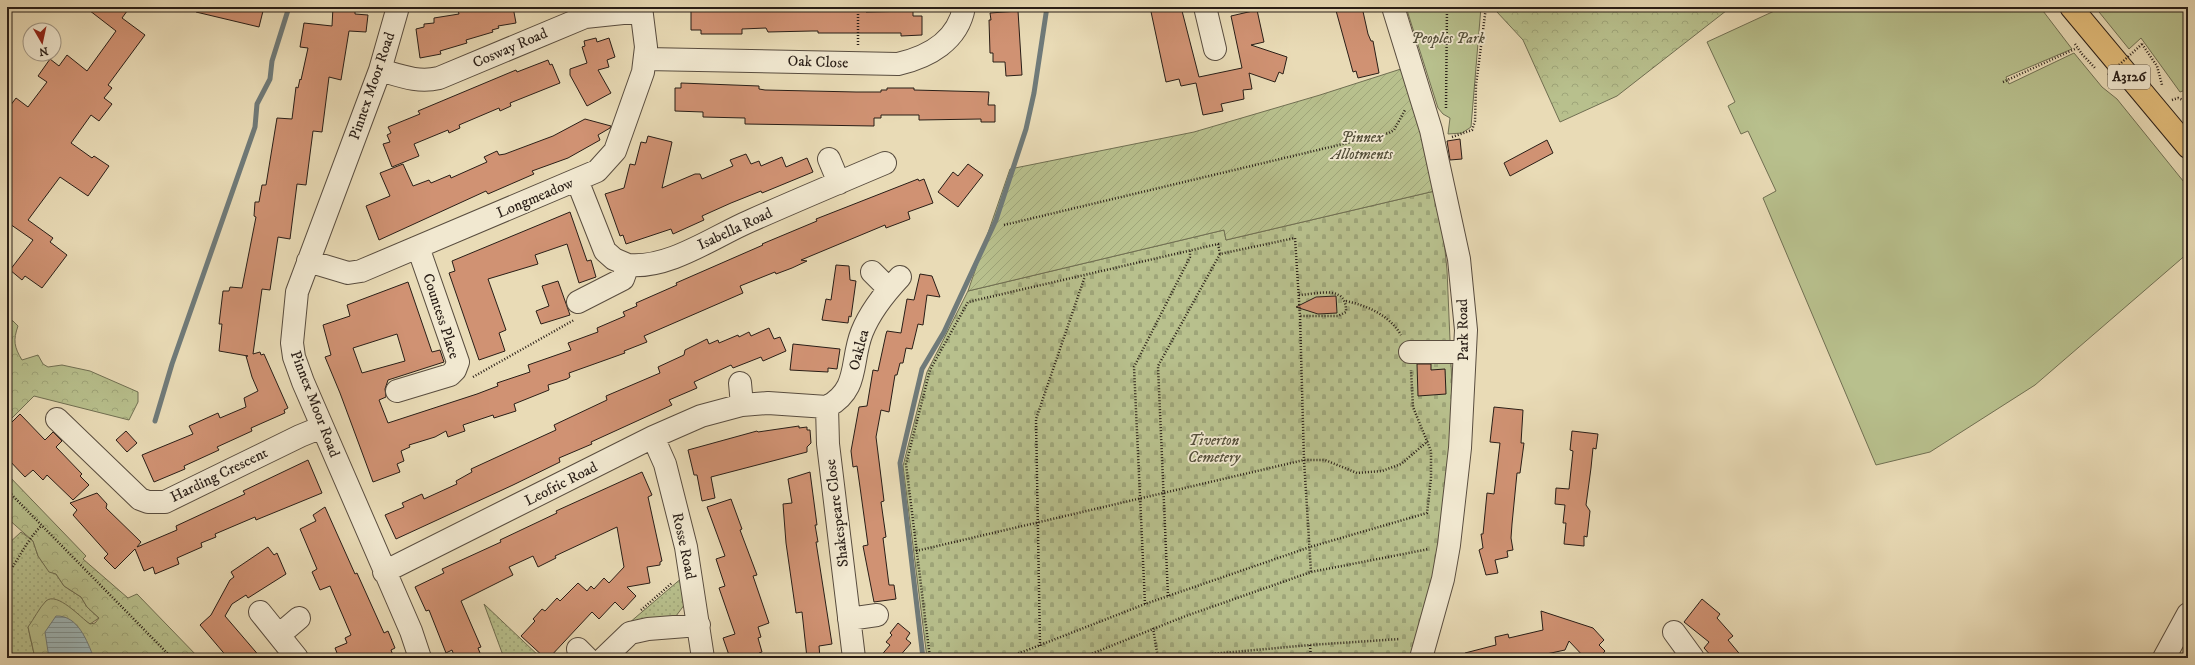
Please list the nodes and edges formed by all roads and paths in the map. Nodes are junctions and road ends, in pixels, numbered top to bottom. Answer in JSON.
{"nodes":[{"id":1,"x":398,"y":7,"type":"edge"},
{"id":2,"x":858,"y":7,"type":"edge"},
{"id":3,"x":964,"y":7,"type":"edge"},
{"id":4,"x":1205,"y":7,"type":"edge"},
{"id":5,"x":1393,"y":7,"type":"edge"},
{"id":6,"x":1448,"y":7,"type":"edge"},
{"id":7,"x":1486,"y":7,"type":"edge"},
{"id":8,"x":2071,"y":7,"type":"edge"},
{"id":9,"x":642,"y":9,"type":"edge"},
{"id":10,"x":2083,"y":46,"type":"dead end"},
{"id":11,"x":1215,"y":49,"type":"dead end"},
{"id":12,"x":646,"y":59,"type":"junction"},
{"id":13,"x":858,"y":64,"type":"junction"},
{"id":14,"x":380,"y":70,"type":"junction"},
{"id":15,"x":2108,"y":75,"type":"dead end"},
{"id":16,"x":2003,"y":82,"type":"dead end"},
{"id":17,"x":2163,"y":91,"type":"dead end"},
{"id":18,"x":2167,"y":95,"type":"dead end"},
{"id":19,"x":1422,"y":100,"type":"junction"},
{"id":20,"x":2188,"y":102,"type":"edge"},
{"id":21,"x":1433,"y":135,"type":"junction"},
{"id":22,"x":2188,"y":147,"type":"edge"},
{"id":23,"x":829,"y":159,"type":"dead end"},
{"id":24,"x":885,"y":163,"type":"dead end"},
{"id":25,"x":576,"y":180,"type":"junction"},
{"id":26,"x":839,"y":183,"type":"junction"},
{"id":27,"x":1004,"y":225,"type":"dead end"},
{"id":28,"x":418,"y":248,"type":"junction"},
{"id":29,"x":1190,"y":250,"type":"junction"},
{"id":30,"x":1220,"y":254,"type":"junction"},
{"id":31,"x":308,"y":261,"type":"junction"},
{"id":32,"x":628,"y":265,"type":"junction"},
{"id":33,"x":872,"y":272,"type":"dead end"},
{"id":34,"x":1084,"y":276,"type":"junction"},
{"id":35,"x":1299,"y":295,"type":"junction"},
{"id":36,"x":578,"y":302,"type":"joint"},
{"id":37,"x":1346,"y":302,"type":"junction"},
{"id":38,"x":1300,"y":316,"type":"junction"},
{"id":39,"x":1410,"y":352,"type":"junction"},
{"id":40,"x":1464,"y":352,"type":"junction"},
{"id":41,"x":455,"y":370,"type":"junction"},
{"id":42,"x":740,"y":383,"type":"dead end"},
{"id":43,"x":397,"y":391,"type":"dead end"},
{"id":44,"x":742,"y":405,"type":"junction"},
{"id":45,"x":827,"y":407,"type":"junction"},
{"id":46,"x":58,"y":419,"type":"dead end"},
{"id":47,"x":322,"y":427,"type":"junction"},
{"id":48,"x":653,"y":436,"type":"junction"},
{"id":49,"x":1428,"y":441,"type":"junction"},
{"id":50,"x":1304,"y":460,"type":"junction"},
{"id":51,"x":7,"y":490,"type":"edge"},
{"id":52,"x":1163,"y":493,"type":"junction"},
{"id":53,"x":1140,"y":499,"type":"junction"},
{"id":54,"x":1037,"y":522,"type":"junction"},
{"id":55,"x":42,"y":526,"type":"junction"},
{"id":56,"x":1449,"y":545,"type":"junction"},
{"id":57,"x":1310,"y":547,"type":"junction"},
{"id":58,"x":916,"y":551,"type":"junction"},
{"id":59,"x":690,"y":571,"type":"junction"},
{"id":60,"x":384,"y":572,"type":"junction"},
{"id":61,"x":1311,"y":572,"type":"junction"},
{"id":62,"x":7,"y":574,"type":"edge"},
{"id":63,"x":1168,"y":596,"type":"junction"},
{"id":64,"x":1145,"y":604,"type":"junction"},
{"id":65,"x":260,"y":612,"type":"dead end"},
{"id":66,"x":2188,"y":614,"type":"edge"},
{"id":67,"x":635,"y":615,"type":"dead end"},
{"id":68,"x":877,"y":615,"type":"dead end"},
{"id":69,"x":299,"y":618,"type":"dead end"},
{"id":70,"x":849,"y":619,"type":"junction"},
{"id":71,"x":699,"y":625,"type":"junction"},
{"id":72,"x":1153,"y":628,"type":"junction"},
{"id":73,"x":1674,"y":632,"type":"dead end"},
{"id":74,"x":279,"y":635,"type":"junction"},
{"id":75,"x":1400,"y":639,"type":"dead end"},
{"id":76,"x":1310,"y":645,"type":"junction"},
{"id":77,"x":1040,"y":646,"type":"junction"},
{"id":78,"x":172,"y":658,"type":"edge"},
{"id":79,"x":296,"y":658,"type":"edge"},
{"id":80,"x":420,"y":658,"type":"edge"},
{"id":81,"x":604,"y":658,"type":"edge"},
{"id":82,"x":703,"y":658,"type":"edge"},
{"id":83,"x":854,"y":658,"type":"edge"},
{"id":84,"x":930,"y":658,"type":"edge"},
{"id":85,"x":1007,"y":658,"type":"edge"},
{"id":86,"x":1081,"y":658,"type":"edge"},
{"id":87,"x":1158,"y":658,"type":"edge"},
{"id":88,"x":1167,"y":658,"type":"edge"},
{"id":89,"x":1311,"y":658,"type":"edge"},
{"id":90,"x":1421,"y":658,"type":"edge"},
{"id":91,"x":1694,"y":658,"type":"edge"},
{"id":92,"x":2164,"y":658,"type":"edge"}],
"edges":[{"from":1,"to":14,"type":"street","name":"Pinnex Moor Road"},
{"from":2,"to":13,"type":"path"},
{"from":3,"to":13,"type":"street","name":"Oak Close"},
{"from":4,"to":11,"type":"street"},
{"from":5,"to":19,"type":"street","name":"Park Road"},
{"from":6,"to":21,"type":"path"},
{"from":7,"to":21,"type":"path"},
{"from":8,"to":22,"type":"main road","number":"A3126"},
{"from":9,"to":12,"type":"street","name":"Longmeadow"},
{"from":9,"to":14,"type":"street","name":"Cosway Road"},
{"from":10,"to":16,"type":"path"},
{"from":12,"to":13,"type":"street","name":"Oak Close"},
{"from":12,"to":25,"type":"street","name":"Longmeadow"},
{"from":14,"to":31,"type":"street","name":"Pinnex Moor Road"},
{"from":15,"to":17,"type":"path","bridge":true},
{"from":18,"to":20,"type":"path"},
{"from":19,"to":21,"type":"street","name":"Park Road"},
{"from":19,"to":27,"type":"path"},
{"from":21,"to":40,"type":"street","name":"Park Road"},
{"from":23,"to":26,"type":"street"},
{"from":24,"to":26,"type":"street","name":"Isabella Road"},
{"from":25,"to":28,"type":"street","name":"Longmeadow"},
{"from":25,"to":32,"type":"street","name":"Isabella Road"},
{"from":26,"to":32,"type":"street","name":"Isabella Road"},
{"from":28,"to":31,"type":"street","name":"Longmeadow"},
{"from":28,"to":41,"type":"street","name":"Countess Place"},
{"from":29,"to":30,"type":"path"},
{"from":29,"to":34,"type":"path"},
{"from":29,"to":53,"type":"path"},
{"from":30,"to":35,"type":"path"},
{"from":30,"to":52,"type":"path"},
{"from":31,"to":47,"type":"street","name":"Pinnex Moor Road"},
{"from":32,"to":36,"type":"street"},
{"from":33,"to":45,"type":"street","name":"Oaklea"},
{"from":34,"to":54,"type":"path"},
{"from":34,"to":58,"type":"path"},
{"from":35,"to":37,"type":"path"},
{"from":35,"to":38,"type":"path"},
{"from":36,"to":41,"type":"path"},
{"from":37,"to":38,"type":"path"},
{"from":37,"to":39,"type":"path"},
{"from":38,"to":50,"type":"path"},
{"from":39,"to":40,"type":"street"},
{"from":39,"to":49,"type":"path"},
{"from":40,"to":56,"type":"street","name":"Park Road"},
{"from":41,"to":43,"type":"street","name":"Countess Place"},
{"from":42,"to":44,"type":"street"},
{"from":44,"to":45,"type":"street","name":"Leofric Road"},
{"from":44,"to":48,"type":"street","name":"Leofric Road"},
{"from":45,"to":70,"type":"street","name":"Shakespeare Close"},
{"from":46,"to":47,"type":"street","name":"Harding Crescent"},
{"from":47,"to":60,"type":"street","name":"Pinnex Moor Road"},
{"from":48,"to":59,"type":"street","name":"Rosse Road"},
{"from":48,"to":60,"type":"street","name":"Leofric Road"},
{"from":49,"to":50,"type":"path"},
{"from":49,"to":57,"type":"path"},
{"from":50,"to":52,"type":"path"},
{"from":50,"to":57,"type":"path"},
{"from":51,"to":55,"type":"path"},
{"from":52,"to":53,"type":"path"},
{"from":52,"to":63,"type":"path"},
{"from":53,"to":54,"type":"path"},
{"from":53,"to":64,"type":"path"},
{"from":54,"to":58,"type":"path"},
{"from":54,"to":77,"type":"path"},
{"from":55,"to":62,"type":"path"},
{"from":55,"to":78,"type":"path"},
{"from":56,"to":61,"type":"path"},
{"from":56,"to":90,"type":"street","name":"Park Road"},
{"from":57,"to":61,"type":"path"},
{"from":57,"to":63,"type":"path"},
{"from":58,"to":84,"type":"path"},
{"from":59,"to":67,"type":"path"},
{"from":59,"to":71,"type":"street","name":"Rosse Road"},
{"from":60,"to":80,"type":"street","name":"Pinnex Moor Road"},
{"from":61,"to":72,"type":"path"},
{"from":63,"to":64,"type":"path"},
{"from":64,"to":77,"type":"path"},
{"from":65,"to":74,"type":"street"},
{"from":66,"to":92,"type":"street"},
{"from":68,"to":70,"type":"street"},
{"from":69,"to":74,"type":"street"},
{"from":70,"to":83,"type":"street","name":"Shakespeare Close"},
{"from":71,"to":81,"type":"street"},
{"from":71,"to":82,"type":"street","name":"Rosse Road"},
{"from":72,"to":86,"type":"path"},
{"from":72,"to":87,"type":"path"},
{"from":73,"to":91,"type":"street"},
{"from":74,"to":79,"type":"street"},
{"from":75,"to":76,"type":"path"},
{"from":76,"to":88,"type":"path"},
{"from":76,"to":89,"type":"path"},
{"from":77,"to":85,"type":"path"}]}
